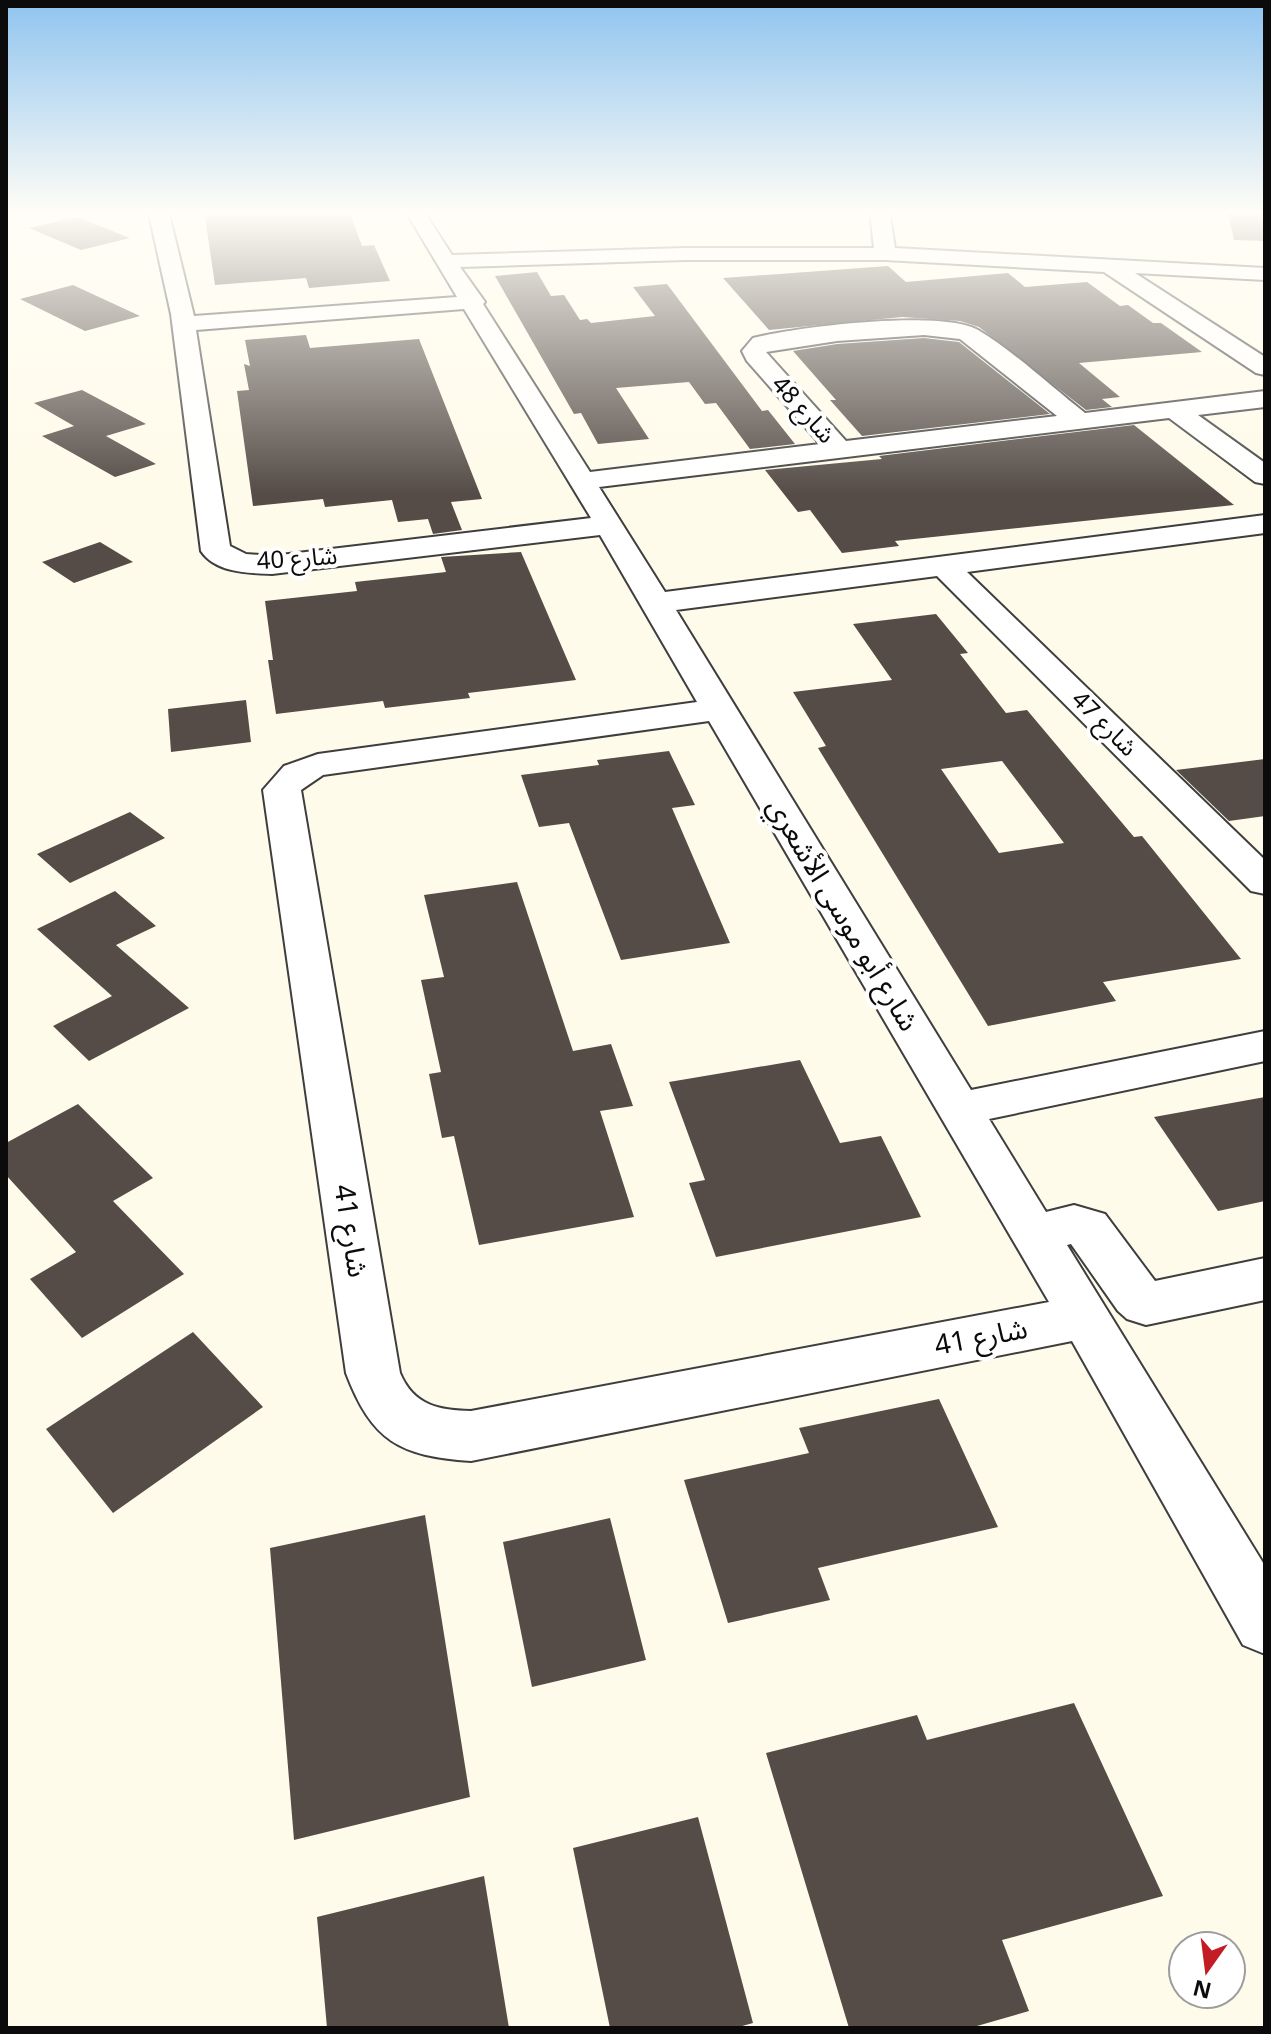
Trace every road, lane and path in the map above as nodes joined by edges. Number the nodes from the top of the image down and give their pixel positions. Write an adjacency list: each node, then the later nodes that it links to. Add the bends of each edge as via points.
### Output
1 (179, 305): 5 (street, شارع 40)
2 (435, 305): 5 (street)
3 (476, 305): 12 (street, شارع أبو موسى الأشعري)
4 (1169, 305): 6 (street)
5 (183, 324): 14 (street, شارع 40, via 216,551 240,563 272,565)
6 (1265, 368)
7 (1265, 399): 8 (street, شارع 48)
8 (1176, 411): 9 (street, شارع 48); 11 (street)
9 (1078, 420): 10 (street, شارع 48); 10 (street, شارع 48, via 968,334 953,329 925,327 761,343 755,356)
10 (838, 449): 12 (street, شارع 48)
11 (1265, 476)
12 (581, 481): 14 (street, شارع أبو موسى الأشعري)
13 (1265, 524): 15 (street)
14 (609, 525): 16 (street, شارع أبو موسى الأشعري)
15 (944, 566): 16 (street); 19 (street, شارع 47)
16 (656, 603): 17 (street, شارع أبو موسى الأشعري)
17 (720, 709): 22 (street, شارع أبو موسى الأشعري); 25 (street, شارع 41, via 318,765 302,769 282,790 381,1398 412,1426 441,1435 471,1436)
18 (1265, 833): 19 (street)
19 (1222, 841): 20 (street, شارع 47)
20 (1265, 882)
21 (1265, 1046): 22 (street)
22 (958, 1109): 23 (street, شارع أبو موسى الأشعري)
23 (1033, 1234): 24 (street, via 1074,1224 1087,1228 1146,1304); 25 (street, شارع أبو موسى الأشعري)
24 (1265, 1279)
25 (1086, 1317): 26 (street, شارع أبو موسى الأشعري)
26 (1256, 1591)

